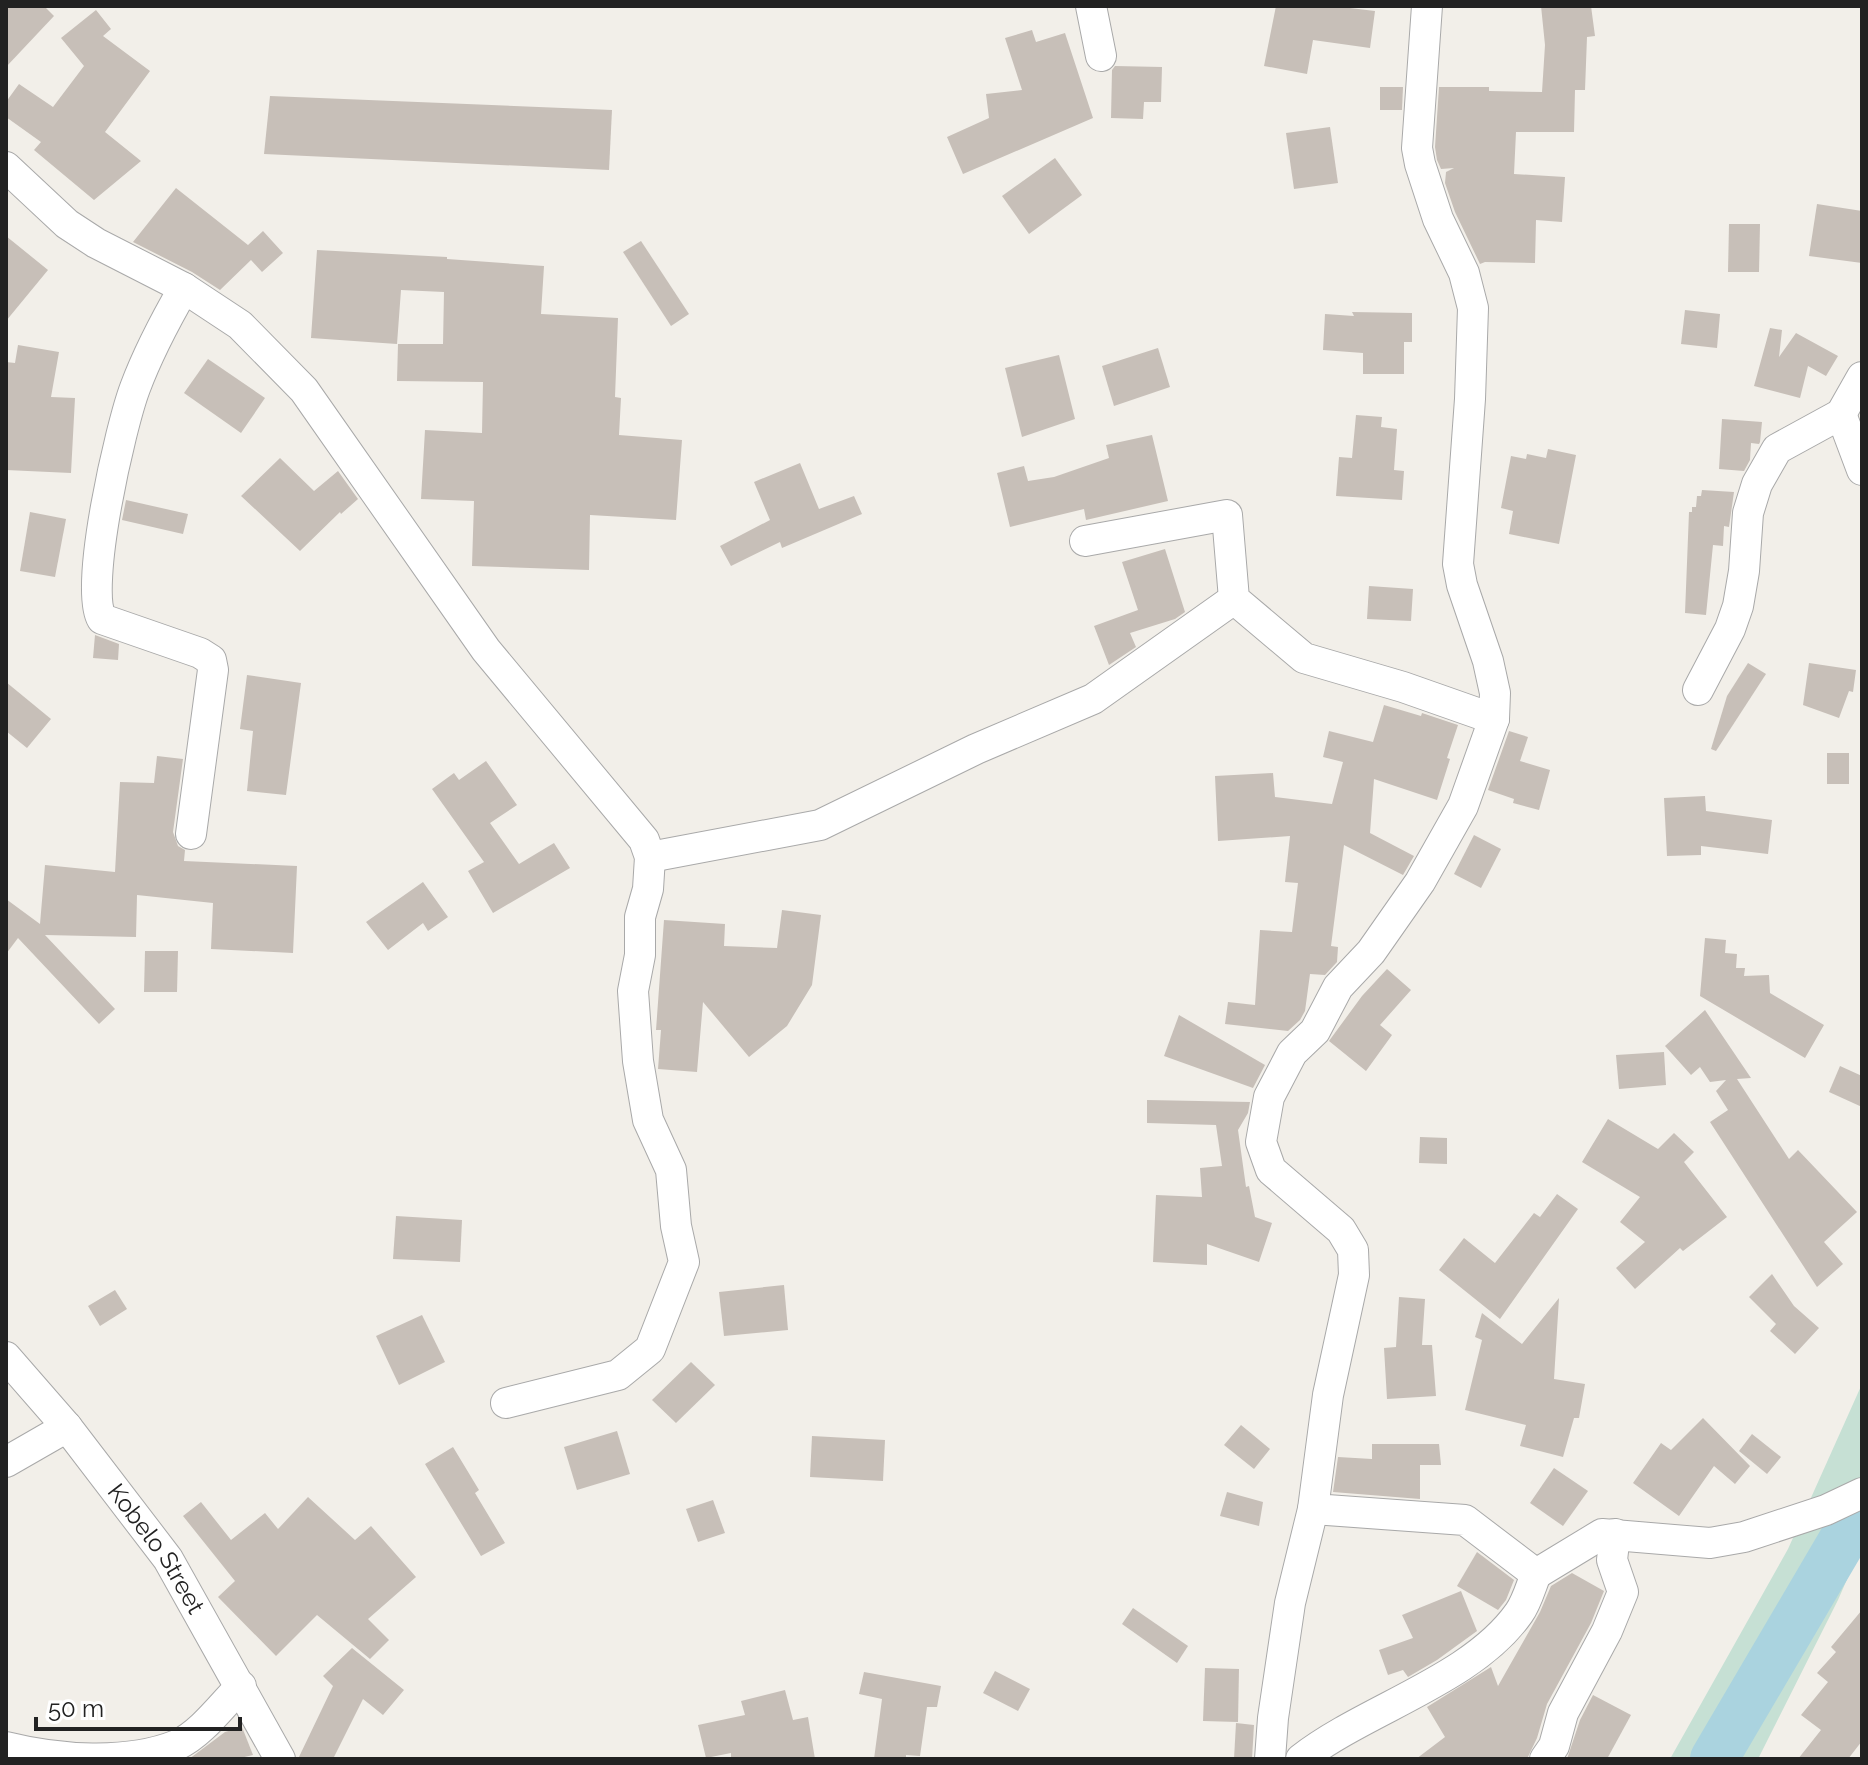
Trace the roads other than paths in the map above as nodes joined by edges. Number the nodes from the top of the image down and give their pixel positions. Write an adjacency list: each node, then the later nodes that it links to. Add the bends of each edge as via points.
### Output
1 (1091, 6): 3 (street)
2 (1427, 6): 12 (street, via 1417,148 1427,192 1464,273 1473,308 1458,564 1488,661)
3 (1101, 56)
4 (6, 167): 5 (street, via 67,224)
5 (184, 288): 13 (street, via 153,342 133,393 113,470 97,603 102,619 211,660); 14 (street, via 240,325 304,390 486,650 644,840)
6 (1862, 377): 7 (street)
7 (1841, 414): 8 (street); 11 (street, via 1777,449 1757,484 1748,513 1738,606)
8 (1862, 470)
9 (1085, 541): 10 (street, via 1227,515)
10 (1234, 599): 12 (street, via 1304,658); 14 (street, via 1093,699 820,825)
11 (1698, 690)
12 (1494, 719): 20 (street, via 1463,806 1420,882 1371,952 1338,987 1269,1097 1261,1142 1271,1170 1341,1230 1353,1250 1354,1275 1328,1395)
13 (191, 834)
14 (650, 857): 16 (street, via 633,991 638,1061 648,1120 671,1170 684,1262 650,1349 618,1375)
15 (6, 1357): 17 (street, Kobelo Street)
16 (506, 1403)
17 (67, 1427): 18 (street); 23 (street, Kobelo Street, via 168,1559)
18 (6, 1462)
19 (1862, 1493): 21 (street, via 1744,1537 1710,1543)
20 (1313, 1509): 22 (street, via 1465,1520); 26 (street, via 1290,1603)
21 (1615, 1534): 22 (street, via 1602,1534); 28 (street, via 1612,1560 1623,1592)
22 (1536, 1574): 27 (street, via 1520,1613 1488,1646)
23 (241, 1686): 24 (street, via 179,1745 143,1757 73,1759); 25 (street, Kobelo Street)
24 (6, 1747)
25 (280, 1759)
26 (1270, 1759)
27 (1301, 1759)
28 (1545, 1759)

